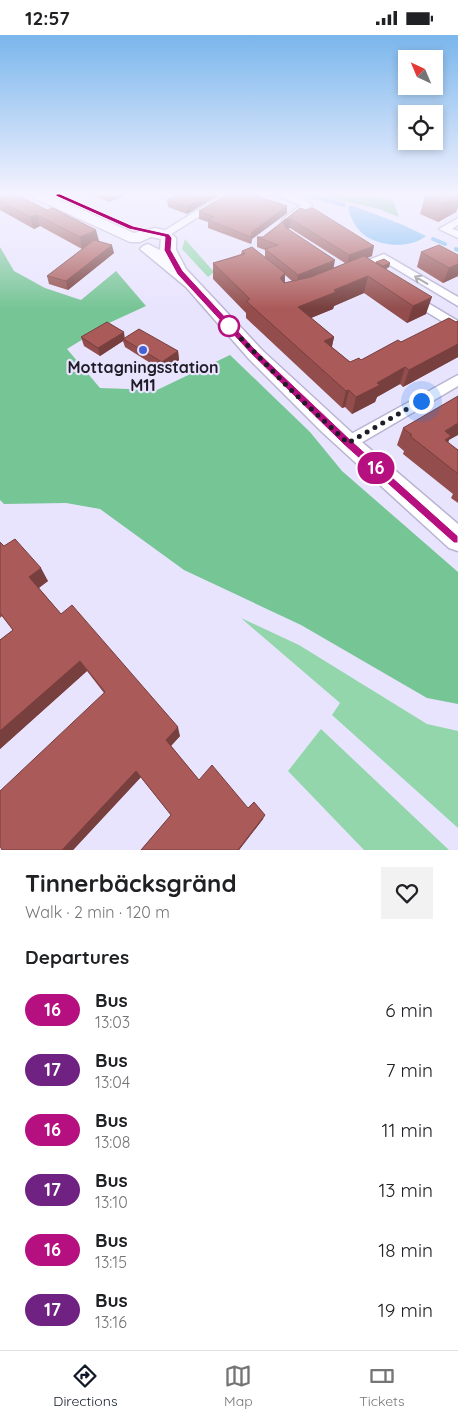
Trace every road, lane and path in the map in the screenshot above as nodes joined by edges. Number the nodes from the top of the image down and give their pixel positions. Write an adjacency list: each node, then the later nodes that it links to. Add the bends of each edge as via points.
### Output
1 (134, 233): 4 (street)
2 (136, 233): 4 (street)
3 (174, 233): 5 (street)
4 (141, 236): 5 (street); 6 (street, via 137,246)
5 (165, 239): 6 (street, via 157,249); 8 (street)
6 (148, 249): 8 (street)
7 (363, 266): 9 (street); 10 (street); 12 (street, one-way to 7, via 384,257)
8 (180, 272): 15 (street, via 252,351)
9 (346, 273)
10 (378, 276)
11 (401, 291): 13 (street)
12 (458, 303)
13 (458, 327)
14 (458, 380): 15 (street)
15 (348, 443): 16 (street)
16 (458, 540)

